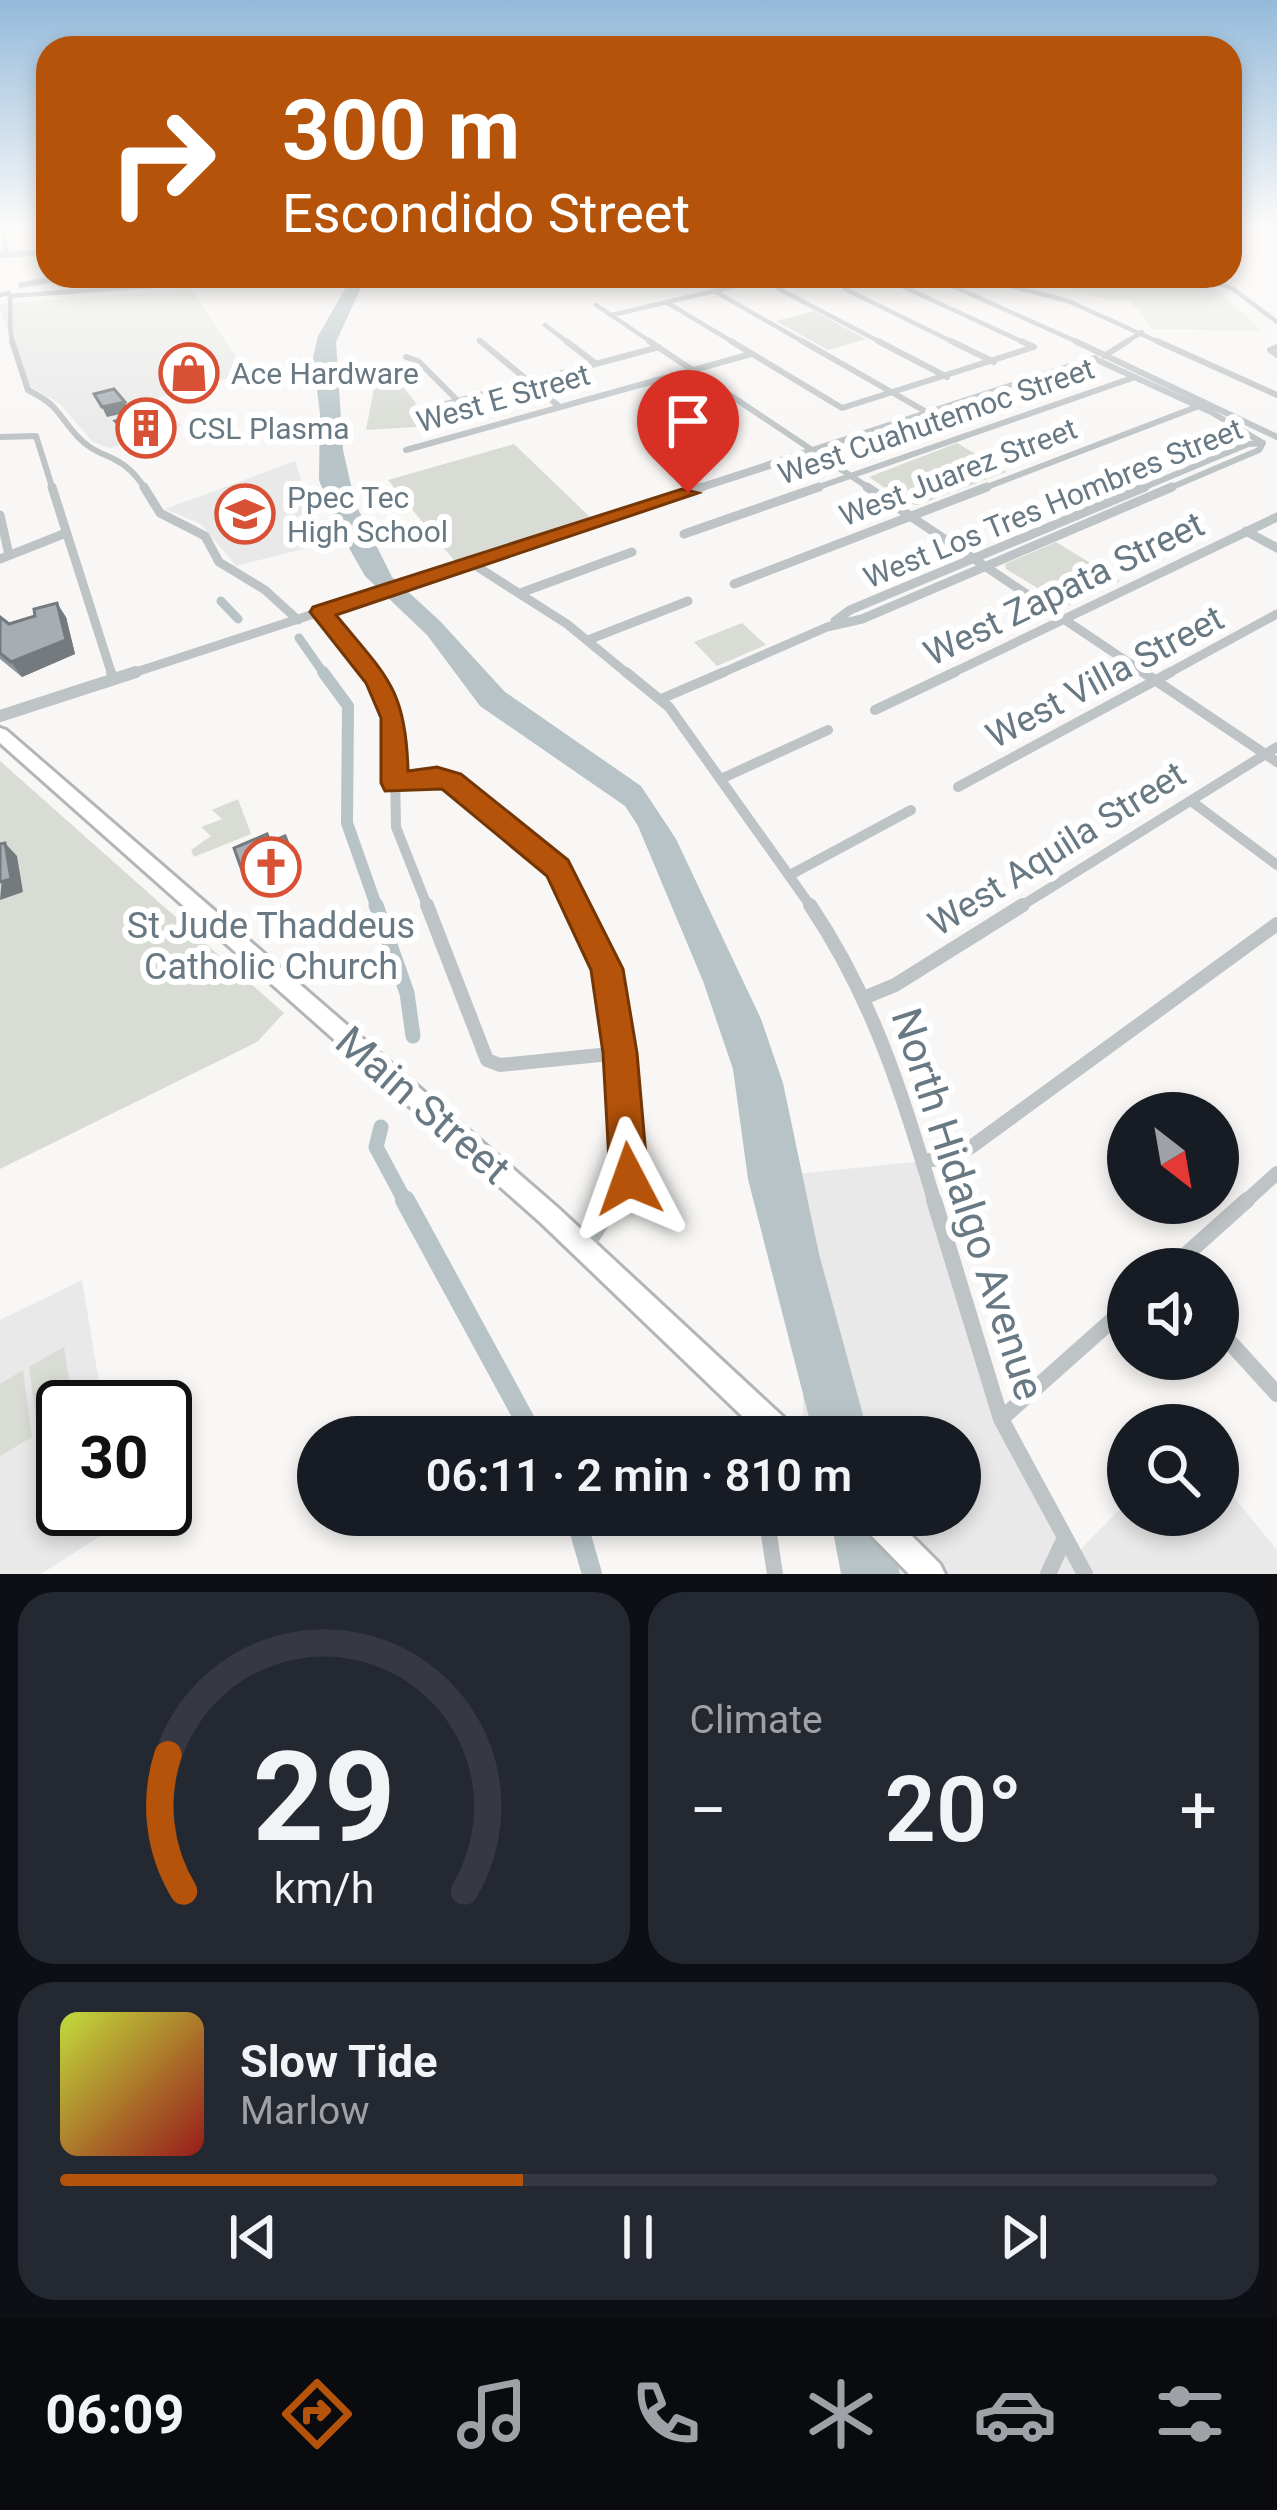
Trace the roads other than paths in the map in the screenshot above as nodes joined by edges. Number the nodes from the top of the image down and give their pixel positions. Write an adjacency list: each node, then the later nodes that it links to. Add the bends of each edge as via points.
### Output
1 (6, 300): 58 (street, via 29,392 57,405 80,439 131,466 160,513 205,536 219,562)
2 (672, 300): 10 (street)
3 (732, 300): 27 (street)
4 (800, 300): 25 (street)
5 (868, 300): 21 (street)
6 (934, 300): 21 (street, via 1034,346)
7 (982, 300): 20 (street)
8 (1064, 300): 15 (street)
9 (1247, 300): 13 (street)
10 (666, 302): 12 (street); 18 (street)
11 (596, 304): 12 (street)
12 (611, 315): 17 (street)
13 (1277, 322)
14 (545, 325): 22 (street)
15 (1142, 332): 20 (street); 28 (street)
16 (479, 340): 26 (street)
17 (659, 347): 22 (street); 23 (street)
18 (751, 354): 23 (street, West E Street); 27 (street, via 842,408)
19 (406, 357): 29 (street)
20 (1101, 357): 24 (street); 33 (street); 34 (street)
21 (994, 362): 25 (street)
22 (596, 363): 26 (street)
23 (694, 370): 31 (street, West E Street); 38 (street)
24 (1135, 376): 30 (street); 39 (street, West Cuahutemoc Street)
25 (946, 377): 27 (street)
26 (527, 380): 29 (street); 31 (street)
27 (895, 394): 33 (street)
28 (1277, 395)
29 (456, 399): 32 (street)
30 (1199, 406): 36 (street); 41 (street, West Juarez Street)
31 (560, 407): 37 (street, West E Street)
32 (420, 411)
33 (930, 414): 38 (street)
34 (1277, 436)
35 (0, 437): 44 (street, via 36,436)
36 (1263, 443): 49 (street, West Los Tres Hombres Street); 51 (street, West Los Tres Hombres Street)
37 (406, 450)
38 (817, 451): 39 (street); 50 (street)
39 (854, 476): 41 (street); 45 (street, West Cuahutemoc Street)
40 (0, 515): 48 (street)
41 (912, 515): 49 (street); 52 (street, West Juarez Street)
42 (1277, 517): 43 (street, West Zapata Street)
43 (1246, 532): 46 (street); 57 (street, West Zapata Street)
44 (66, 533): 48 (street); 61 (street)
45 (684, 534)
46 (1277, 548)
47 (632, 552): 53 (street)
48 (5, 557)
49 (976, 558): 51 (street); 59 (street, West Los Tres Hombres Street)
50 (473, 564): 53 (street, North Hidalgo Avenue); 55 (street)
51 (987, 566): 57 (street); 59 (street, West Los Tres Hombres Street)
52 (734, 584)
53 (523, 592): 60 (street, North Hidalgo Avenue)
54 (688, 601): 60 (street)
55 (321, 612): 58 (street); 70 (street, via 376,680 394,718)
56 (1277, 614): 62 (street, West Villa Street)
57 (1065, 618): 62 (street); 64 (street, West Zapata Street)
58 (298, 620): 61 (street)
59 (827, 627): 63 (street, West Los Tres Hombres Street)
60 (588, 640): 63 (street, North Hidalgo Avenue)
61 (113, 679): 65 (street)
62 (1156, 680): 68 (street); 71 (street, West Villa Street)
63 (661, 699): 69 (street, North Hidalgo Avenue)
64 (874, 710)
65 (0, 716)
66 (828, 730): 69 (street)
67 (0, 734): 81 (highway, Main Street)
68 (1273, 754): 72 (street, West Aquila Street)
69 (724, 778): 75 (street, North Hidalgo Avenue)
70 (394, 783): 78 (street, via 452,782 551,859 607,969); 78 (street, via 400,840 487,1060)
71 (958, 787)
72 (1191, 801): 74 (street); 77 (street, West Aquila Street)
73 (911, 810): 75 (street)
74 (1277, 865)
75 (790, 875): 77 (street, North Hidalgo Avenue)
76 (1277, 924): 79 (street, via 971,1147)
77 (866, 997): 79 (street, North Hidalgo Avenue)
78 (620, 1053): 81 (street, via 629,1179)
79 (924, 1161): 87 (street, North Hidalgo Avenue)
80 (1277, 1173): 82 (street)
81 (585, 1248): 86 (highway, Main Street)
82 (1193, 1248)
83 (1107, 1325): 87 (street)
84 (1239, 1352): 85 (street)
85 (1277, 1394)
86 (762, 1416)
87 (1001, 1419): 90 (street, North Hidalgo Avenue)
88 (769, 1536): 91 (street)
89 (894, 1536): 92 (highway)
90 (1064, 1542): 93 (street); 94 (street, North Hidalgo Avenue)
91 (775, 1574)
92 (930, 1574)
93 (1048, 1574)
94 (1084, 1574)

